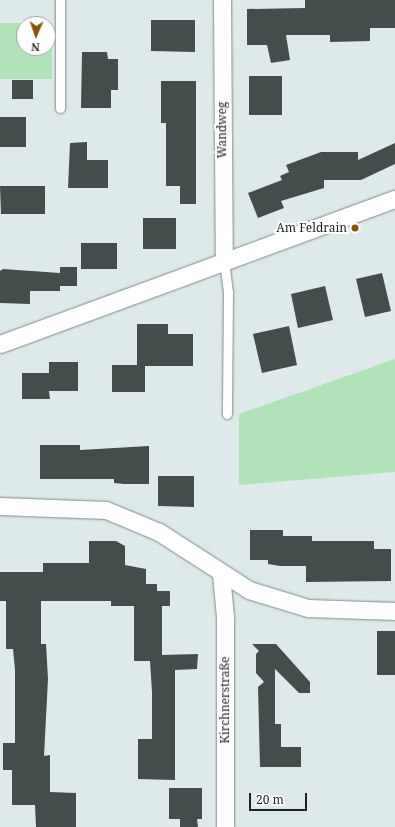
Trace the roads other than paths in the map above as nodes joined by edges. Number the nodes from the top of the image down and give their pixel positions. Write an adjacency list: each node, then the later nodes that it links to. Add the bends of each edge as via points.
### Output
1 (60, 0): 3 (lane)
2 (222, 0): 5 (street, Wandweg)
3 (60, 108)
4 (395, 199): 5 (street)
5 (224, 260): 6 (street); 7 (lane, via 228,292)
6 (0, 344)
7 (227, 414)
8 (0, 506): 9 (street, via 106,510 159,532)
9 (221, 574): 10 (street, via 249,590 308,608); 11 (street, Kirchnerstraße, via 225,617)
10 (395, 611)
11 (225, 827)

